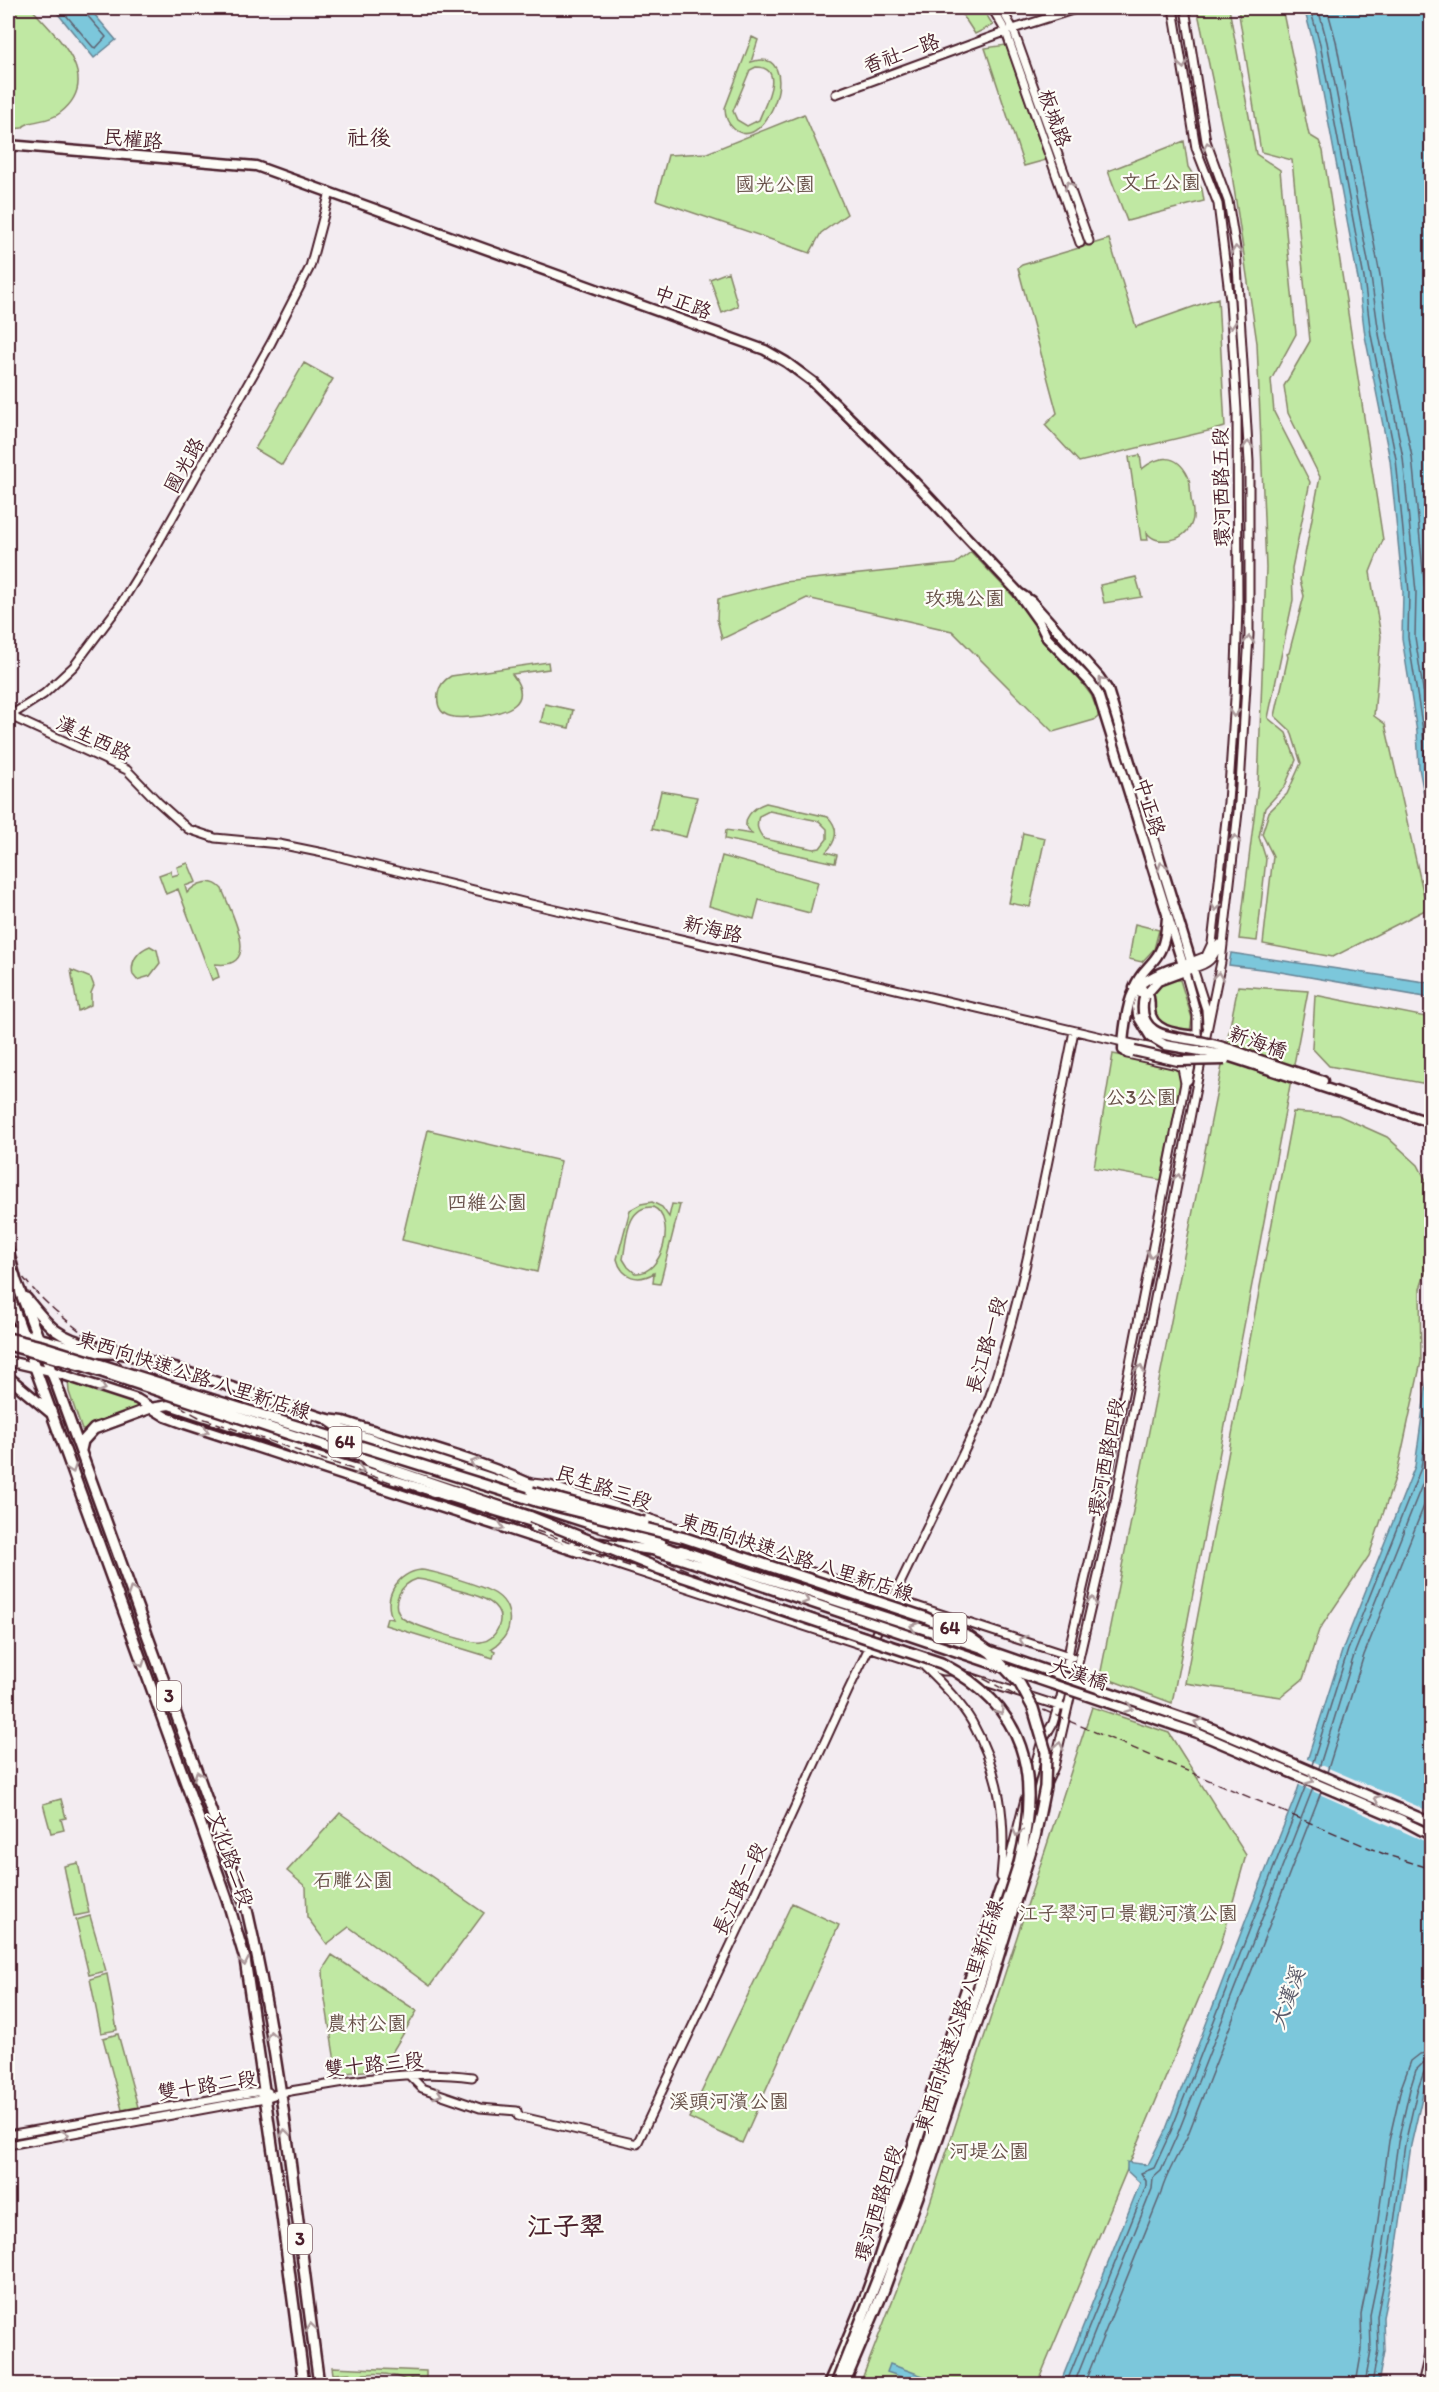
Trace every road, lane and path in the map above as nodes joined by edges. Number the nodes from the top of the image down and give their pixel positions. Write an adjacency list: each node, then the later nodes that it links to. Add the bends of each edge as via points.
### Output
1 (992, 8): 6 (street, 板城路)
2 (1001, 8): 6 (street, 板城路)
3 (1079, 8): 6 (street, 香社一路)
4 (1173, 8): 18 (street, 環河西路五段, one-way to 18, via 1196,148 1218,204 1230,302 1238,472 1238,606 1228,802 1212,943 1206,956)
5 (1185, 8): 17 (street, 環河西路五段, one-way to 5, via 1239,803 1249,635 1248,422 1232,220 1206,141)
6 (1010, 30): 7 (street, 香社一路); 11 (street, 板城路, one-way to 6); 12 (street, 板城路)
7 (836, 94)
8 (8, 145): 9 (main road, 民權路)
9 (256, 166): 10 (main road, 中正路)
10 (330, 192): 13 (main road, 中正路, via 661,311 765,350 786,362 813,382 909,476); 14 (street, 國光路, via 310,267 158,545 120,605 74,666 44,694)
11 (1089, 241)
12 (1080, 243)
13 (1019, 593): 16 (main road, 中正路, via 1047,638 1098,694); 18 (main road, 中正路, one-way to 13, via 1108,690 1031,601)
14 (8, 716): 15 (street, 漢生西路, via 127,770 188,829)
15 (215, 838): 23 (street, 新海路, via 279,844 328,854)
16 (1167, 917): 18 (main road, 中正路); 21 (main road, via 1161,948 1143,970)
17 (1222, 939): 18 (street, via 1210,962); 22 (street, 環河西路五段, one-way to 17)
18 (1188, 967): 19 (main road, via 1154,975); 20 (main road, via 1161,978); 22 (street, 中正路, via 1206,1009); 24 (street, 中正路)
19 (1148, 981): 21 (main road); 27 (main road, 新海橋, bridge, via 1138,1000 1138,1015 1154,1040)
20 (1146, 994): 24 (main road, via 1156,1024 1173,1033); 29 (main road, 新海橋, bridge, via 1142,1005 1145,1018 1163,1036 1237,1050)
21 (1131, 995): 25 (main road)
22 (1208, 1026): 26 (street, 環河西路五段)
23 (1074, 1031): 25 (street, 新海路); 61 (street, 長江路一段, via 1046,1181 1001,1364 982,1414)
24 (1197, 1036): 26 (street, 中正路)
25 (1123, 1046): 26 (street, 新海路); 27 (main road, bridge, via 1178,1061 1221,1059); 28 (street, via 1127,1054 1177,1065 1184,1073)
26 (1199, 1054): 28 (street, 環河西路四段); 64 (street, 環河西路四段, one-way to 26, via 1116,1498)
27 (1252, 1064): 30 (main road, 新海橋)
28 (1185, 1083): 63 (street, 環河西路四段, one-way to 63)
29 (1431, 1118)
30 (1431, 1123)
31 (8, 1250): 32 (main road, 3)
32 (21, 1292): 36 (main road, 3); 39 (main road, via 57,1332)
33 (8, 1293): 35 (main road, 3)
34 (8, 1329): 35 (main road, 民生路三段)
35 (23, 1334): 36 (main road, 民生路三段); 41 (main road, 3)
36 (38, 1337): 39 (main road, 民生路三段, via 93,1353); 42 (main road, 3)
37 (8, 1338): 49 (main road, 東西向快速公路 八里新店線 / 64, bridge)
38 (8, 1345): 51 (main road, 東西向快速公路 八里新店線 / 64, bridge)
39 (124, 1354): 45 (main road, 民生路三段)
40 (8, 1361): 41 (main road)
41 (35, 1367): 42 (main road); 46 (main road, 文化路二段 / 3)
42 (51, 1371): 44 (main road, one-way to 44, via 137,1399); 50 (main road, 文化路二段 / 3)
43 (8, 1377): 46 (main road)
44 (151, 1408): 48 (main road, via 169,1406); 50 (main road, via 94,1429 83,1441); 54 (main road, one-way to 54, via 185,1424)
45 (309, 1413): 47 (main road, 民生路三段); 48 (main road, via 300,1444)
46 (52, 1414): 79 (main road, 文化路二段 / 3, one-way to 79, via 228,1899 245,1959)
47 (327, 1419): 52 (main road, 民生路三段, one-way to 47); 56 (main road, bridge, via 344,1430 438,1462 654,1525)
48 (266, 1437): 53 (main road, one-way to 53, via 305,1453)
49 (343, 1441): 55 (main road, bridge); 56 (main road, 東西向快速公路 八里新店線 / 64, bridge, via 539,1502)
50 (81, 1450): 78 (main road, 文化路二段 / 3, one-way to 50, via 246,1910)
51 (340, 1451): 55 (main road); 74 (main road, 東西向快速公路 八里新店線 / 64, one-way to 74, bridge, via 531,1517 642,1563 915,1653 955,1670 998,1707 1022,1749 1030,1802)
52 (530, 1482): 58 (main road, 民生路三段, via 579,1509); 61 (street, 民生路三段, via 594,1497)
53 (434, 1492): 54 (main road); 59 (main road, via 572,1542 603,1550)
54 (404, 1495): 57 (main road, one-way to 57)
55 (535, 1509): 58 (main road); 59 (main road)
56 (685, 1538): 90 (main road, 東西向快速公路 八里新店線 / 64, bridge, via 924,1617 969,1637 1004,1664 1020,1684 1033,1708 1046,1752 1045,1786 1035,1837 990,1984 917,2199)
57 (578, 1552): 62 (street)
58 (686, 1552): 60 (main road, 民生路三段)
59 (665, 1553): 60 (main road)
60 (711, 1565): 70 (main road, 大漢橋, one-way to 70, bridge, via 1197,1732); 71 (main road, 大漢橋, one-way to 60, bridge, via 1193,1721 976,1646)
61 (893, 1596): 62 (street, 長江路一段); 63 (street, 民生路三段, one-way to 61)
62 (871, 1645): 65 (street); 66 (street); 76 (street, 長江路二段, one-way to 62, via 422,2088 480,2108 517,2111 518,2116 637,2144)
63 (1069, 1656): 64 (street, 民生路三段); 67 (street, 環河西路四段)
64 (1079, 1658): 68 (street, 環河西路四段)
65 (924, 1665): 66 (street); 75 (street, via 971,1720 990,1763 1005,1831)
66 (951, 1671): 67 (street)
67 (1059, 1706): 68 (street); 69 (street, 環河西路四段)
68 (1068, 1709): 74 (street, 環河西路四段, one-way to 68, via 1032,1842)
69 (1053, 1723): 74 (street, 環河西路四段); 75 (street, 環河西路四段, one-way to 75, via 1041,1744)
70 (1402, 1820): 72 (main road, 大漢橋); 73 (main road)
71 (1431, 1823)
72 (1431, 1831)
73 (1431, 1836)
74 (1021, 1863): 82 (main road, bridge, via 984,1952 899,2206); 83 (main road, 環河西路四段); 89 (main road, 東西向快速公路 八里新店線 / 64, bridge, via 915,2184)
75 (1000, 1889): 82 (main road, 環河西路四段, via 892,2204)
76 (409, 2075): 77 (street, 雙十路三段); 78 (street, 雙十路三段)
77 (472, 2077)
78 (280, 2092): 79 (street, 雙十路二段); 87 (main road, 文化路二段 / 3, one-way to 78)
79 (264, 2095): 80 (street, 雙十路二段); 81 (street, 雙十路二段, one-way to 79); 86 (main road, 文化路二段 / 3)
80 (8, 2135)
81 (8, 2145)
82 (887, 2230): 84 (main road, 環河西路四段)
83 (898, 2237): 84 (main road, 環河西路四段); 90 (main road, 環河西路四段, via 891,2278 861,2354)
84 (870, 2283): 88 (main road, 環河西路四段)
85 (1431, 2343): 91 (street)
86 (304, 2385)
87 (319, 2385)
88 (828, 2385)
89 (836, 2385)
90 (844, 2385)
91 (1422, 2385)

